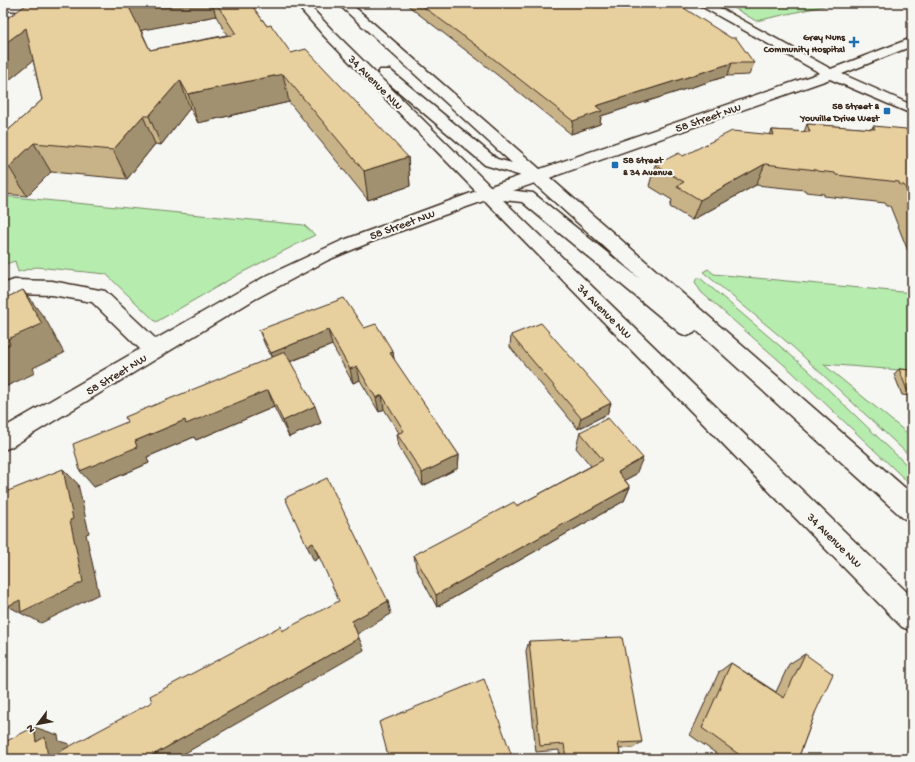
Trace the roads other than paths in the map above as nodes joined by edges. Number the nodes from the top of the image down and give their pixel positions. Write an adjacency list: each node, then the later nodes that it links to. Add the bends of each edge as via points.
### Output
1 (301, 3): 7 (main road, 34 Avenue NW)
2 (343, 3): 11 (main road)
3 (703, 3): 9 (main road)
4 (43, 6): 5 (main road); 6 (main road)
5 (3, 8)
6 (27, 19)
7 (329, 34): 11 (main road, via 368,59 491,162); 12 (main road, 34 Avenue NW)
8 (912, 42): 9 (main road, 58 Street NW)
9 (831, 74): 10 (main road); 11 (main road, 58 Street NW)
10 (912, 110)
11 (536, 176): 12 (main road, 58 Street NW); 16 (main road)
12 (487, 193): 14 (main road, 58 Street NW, via 345,246 278,278); 16 (main road, via 527,197 745,376); 18 (main road, 34 Avenue NW)
13 (3, 292): 14 (main road, via 14,288 52,288 98,296)
14 (156, 350): 15 (main road, 58 Street NW)
15 (3, 440)
16 (861, 465): 17 (main road)
17 (912, 510)
18 (912, 617)

